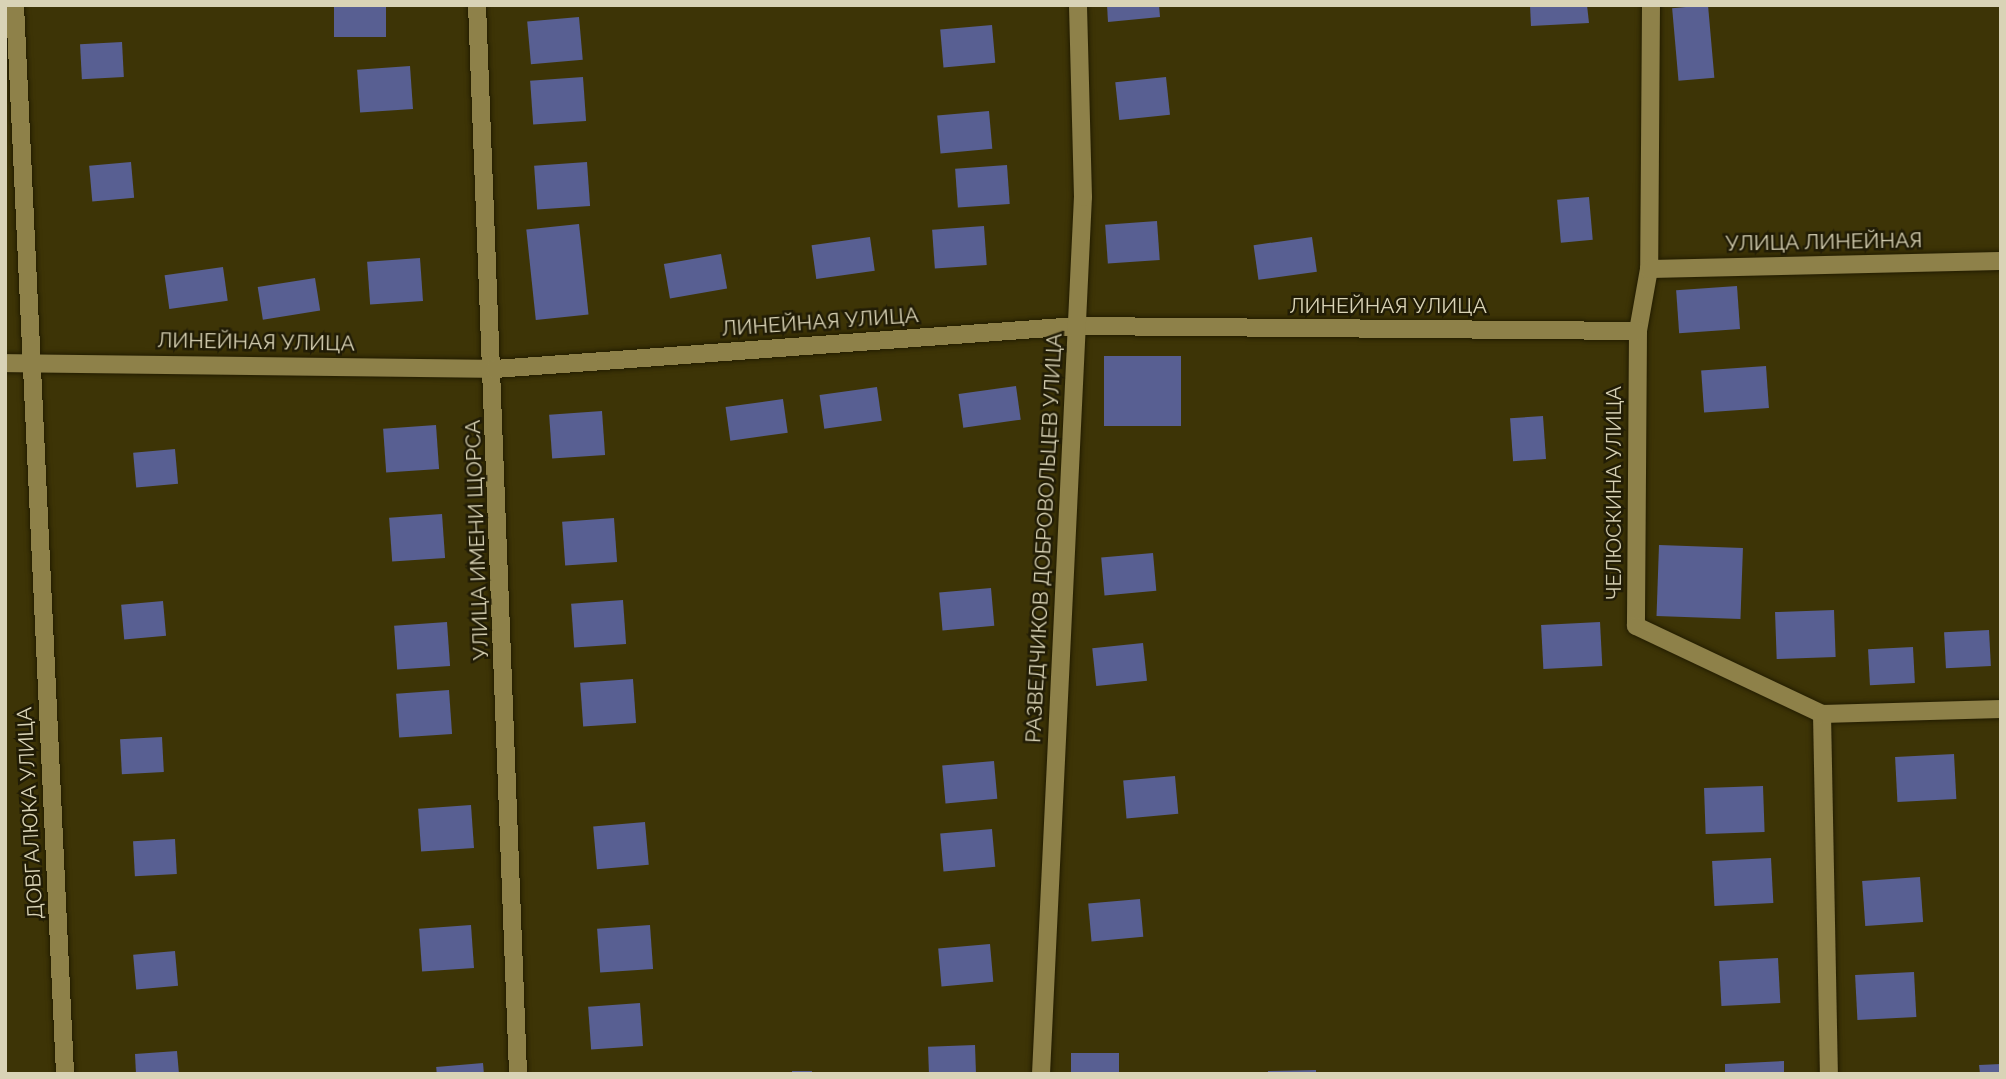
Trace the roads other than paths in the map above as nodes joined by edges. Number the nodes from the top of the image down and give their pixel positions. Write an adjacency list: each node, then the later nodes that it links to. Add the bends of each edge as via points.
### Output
1 (15, 5): 9 (street, ДОВГАЛЮКА УЛИЦА)
2 (477, 5): 11 (street, УЛИЦА ИМЕНИ ЩОРСА)
3 (1077, 5): 7 (street, РАЗВЕДЧИКОВ ДОБРОВОЛЬЦЕВ УЛИЦА, via 1083,197)
4 (1651, 5): 6 (street, ЧЕЛЮСКИНА УЛИЦА)
5 (2001, 261): 6 (street, УЛИЦА ЛИНЕЙНАЯ)
6 (1649, 269): 8 (street, ЧЕЛЮСКИНА УЛИЦА)
7 (1077, 326): 8 (street, ЛИНЕЙНАЯ УЛИЦА); 11 (street, ЛИНЕЙНАЯ УЛИЦА); 16 (street, РАЗВЕДЧИКОВ ДОБРОВОЛЬЦЕВ УЛИЦА)
8 (1638, 331): 13 (street, ЧЕЛЮСКИНА УЛИЦА, via 1636,626)
9 (32, 362): 10 (street, ЛИНЕЙНАЯ УЛИЦА); 11 (street, ЛИНЕЙНАЯ УЛИЦА); 14 (street, ДОВГАЛЮКА УЛИЦА)
10 (5, 363)
11 (495, 369): 15 (street, УЛИЦА ИМЕНИ ЩОРСА)
12 (2001, 709): 13 (street)
13 (1822, 714): 17 (street)
14 (65, 1074)
15 (518, 1074)
16 (1041, 1074)
17 (1829, 1074)

